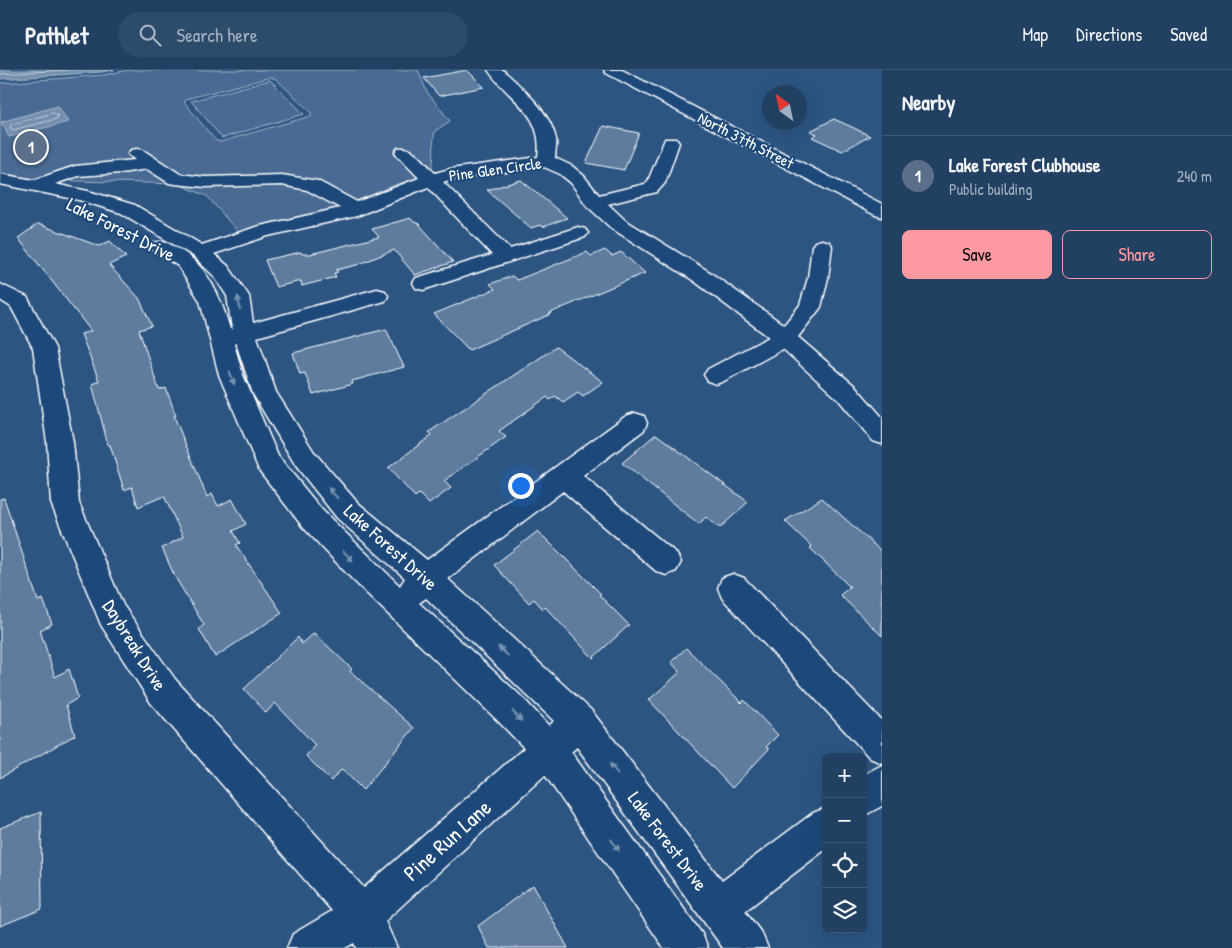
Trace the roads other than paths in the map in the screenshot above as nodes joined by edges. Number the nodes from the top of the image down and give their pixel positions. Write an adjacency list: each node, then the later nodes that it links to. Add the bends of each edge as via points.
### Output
1 (495, 70): 5 (street, via 521,96 542,125 548,141)
2 (611, 70): 11 (street, North 37th Street)
3 (671, 143): 9 (street, via 656,183 651,188)
4 (404, 152): 7 (street)
5 (546, 161): 7 (street, Pine Glen Circle, via 450,174); 9 (street, Pine Glen Circle, via 578,180)
6 (0, 179): 8 (street, Lake Forest Drive)
7 (430, 180): 10 (street, Pine Glen Circle); 15 (street)
8 (37, 186): 10 (street, via 75,171 121,168 143,158 175,179 205,182 282,180 312,185); 14 (street, Lake Forest Drive, via 128,209); 19 (street, Lake Forest Drive, via 116,222 184,261)
9 (594, 202): 20 (street, Pine Glen Circle, via 618,224 700,276)
10 (356, 209): 14 (street, Pine Glen Circle, via 263,231)
11 (882, 211)
12 (578, 233): 15 (street)
13 (822, 246): 20 (street, via 810,306)
14 (200, 252): 19 (street, Lake Forest Drive, one-way to 14, via 238,296 221,271)
15 (506, 257): 16 (street)
16 (423, 283)
17 (0, 291): 36 (street, Daybreak Drive, via 19,302 44,348 60,442 65,503 112,615 163,691)
18 (377, 296): 19 (street)
19 (233, 336): 26 (street, Lake Forest Drive, one-way to 19, via 347,510 305,459); 28 (street, Lake Forest Drive, one-way to 28, via 231,375 268,462 312,518)
20 (785, 338): 21 (street); 23 (street, Pine Glen Circle, via 847,392)
21 (716, 376)
22 (635, 423): 24 (street)
23 (882, 434)
24 (564, 476): 25 (street); 26 (street)
25 (666, 562)
26 (426, 578): 28 (street); 29 (street, Lake Forest Drive, one-way to 26)
27 (733, 588): 30 (street)
28 (400, 605): 31 (street, Lake Forest Drive, one-way to 31)
29 (579, 722): 31 (street, Pine Run Lane); 35 (street, Lake Forest Drive, one-way to 29)
30 (882, 746)
31 (548, 749): 36 (street, Pine Run Lane); 39 (street, Lake Forest Drive, one-way to 39)
32 (882, 783): 33 (street)
33 (867, 795)
34 (822, 829): 35 (street)
35 (718, 908): 40 (street, Lake Forest Drive)
36 (362, 916): 37 (street, Pine Run Lane); 38 (street, Daybreak Drive)
37 (307, 948)
38 (377, 948)
39 (688, 948)
40 (748, 948)

